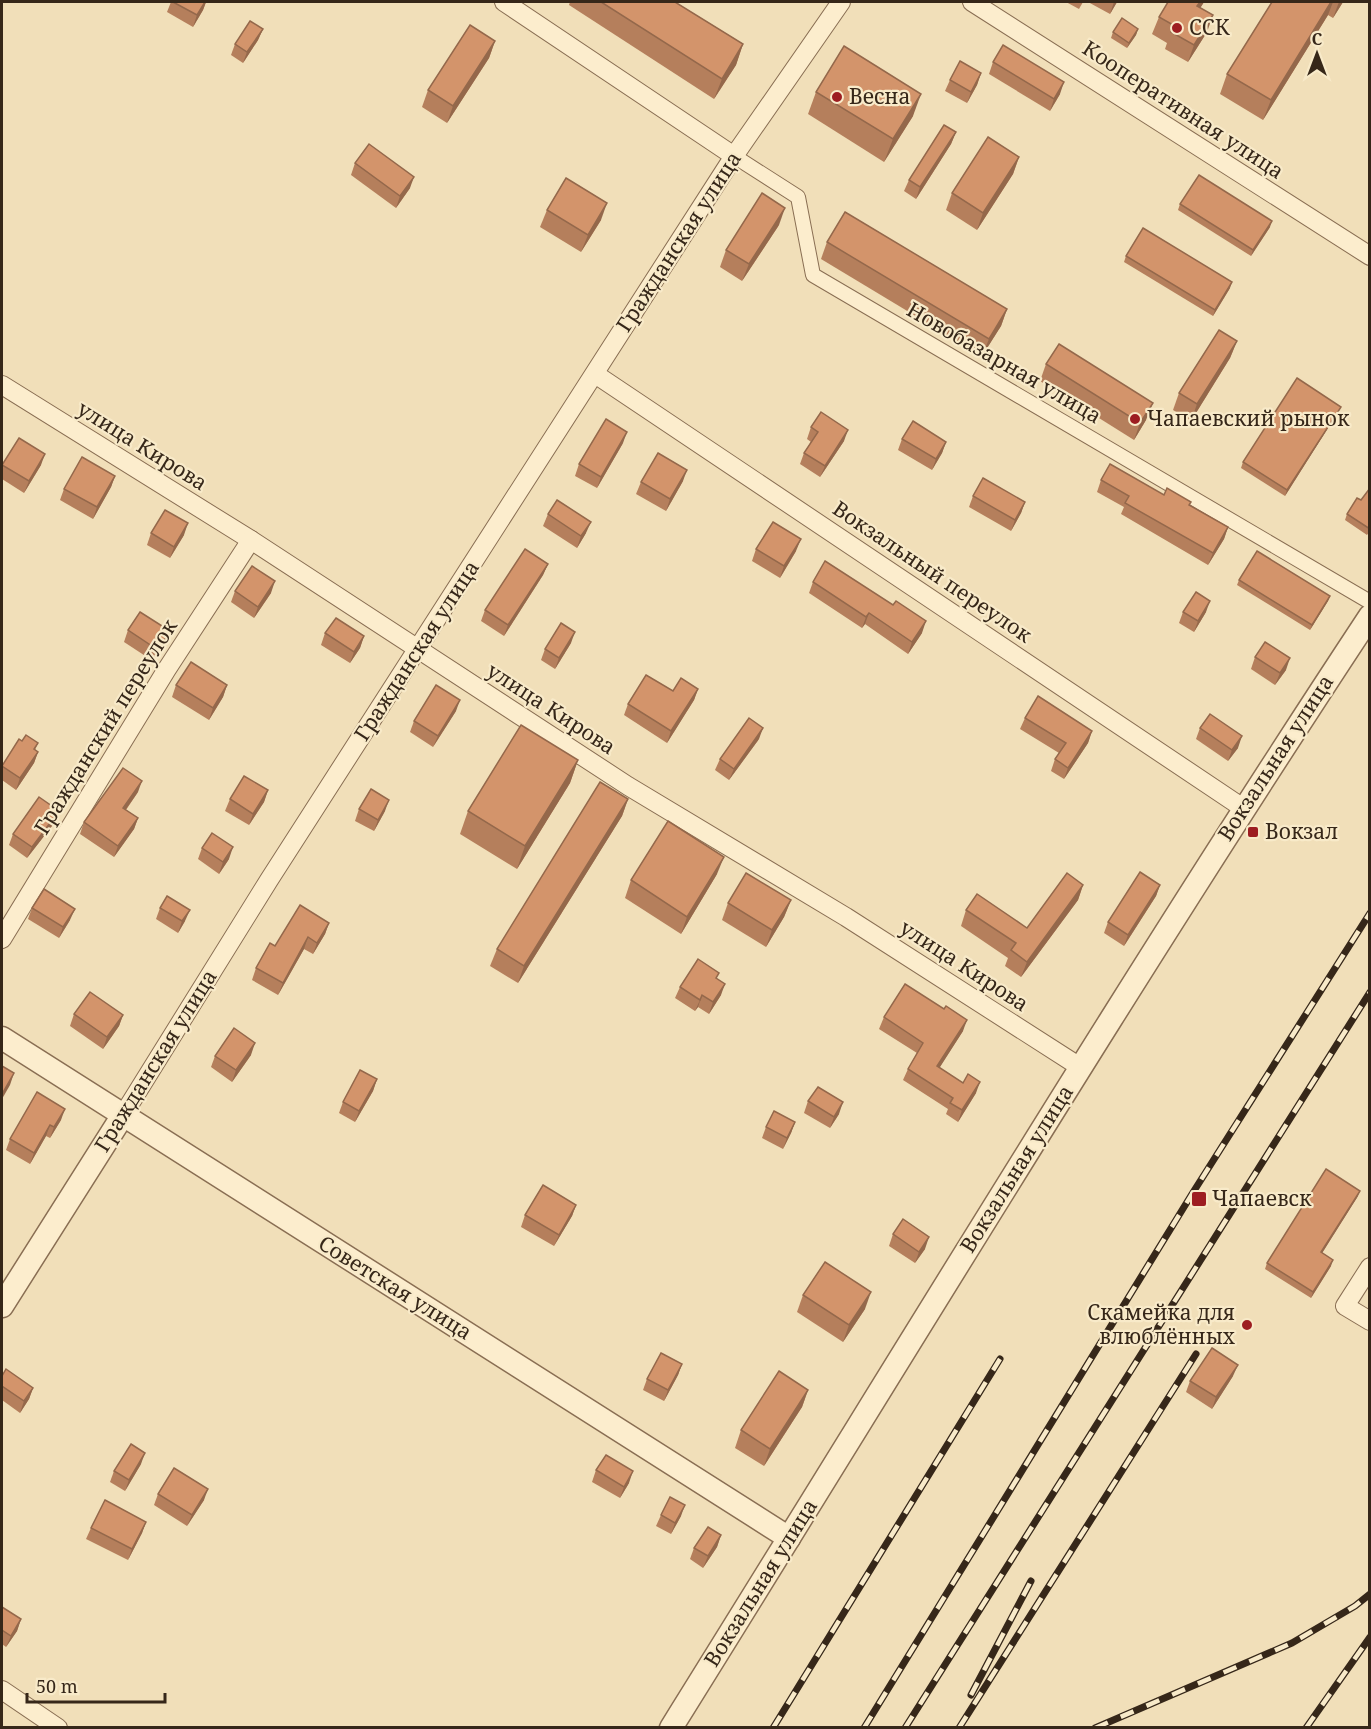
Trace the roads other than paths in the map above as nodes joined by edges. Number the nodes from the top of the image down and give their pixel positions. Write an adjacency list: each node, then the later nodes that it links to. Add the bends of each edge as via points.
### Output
1 (504, 2): 4 (street)
2 (841, 2): 4 (street, Гражданская улица)
3 (972, 2): 5 (street, Кооперативная улица)
4 (734, 156): 6 (street, Гражданская улица); 9 (street, Новобазарная улица, via 798,197 813,275)
5 (1370, 256)
6 (595, 374): 11 (street, Гражданская улица); 12 (street, Вокзальный переулок)
7 (2, 385): 8 (street, улица Кирова)
8 (251, 540): 11 (street, улица Кирова); 13 (street, Гражданский переулок)
9 (1370, 602)
10 (1370, 616): 12 (street, Вокзальная улица)
11 (418, 650): 15 (street, улица Кирова, via 628,786 846,917); 16 (street, Гражданская улица)
12 (1243, 808): 15 (street, Вокзальная улица)
13 (2, 939)
14 (2, 1038): 16 (street, Советская улица)
15 (1080, 1067): 20 (street, Вокзальная улица)
16 (123, 1115): 18 (street, Гражданская улица); 20 (street, Советская улица)
17 (1370, 1267): 19 (street, via 1345,1306)
18 (2, 1306)
19 (1370, 1321)
20 (789, 1538): 23 (street, Вокзальная улица)
21 (2, 1690): 22 (street)
22 (58, 1728)
23 (671, 1728)

